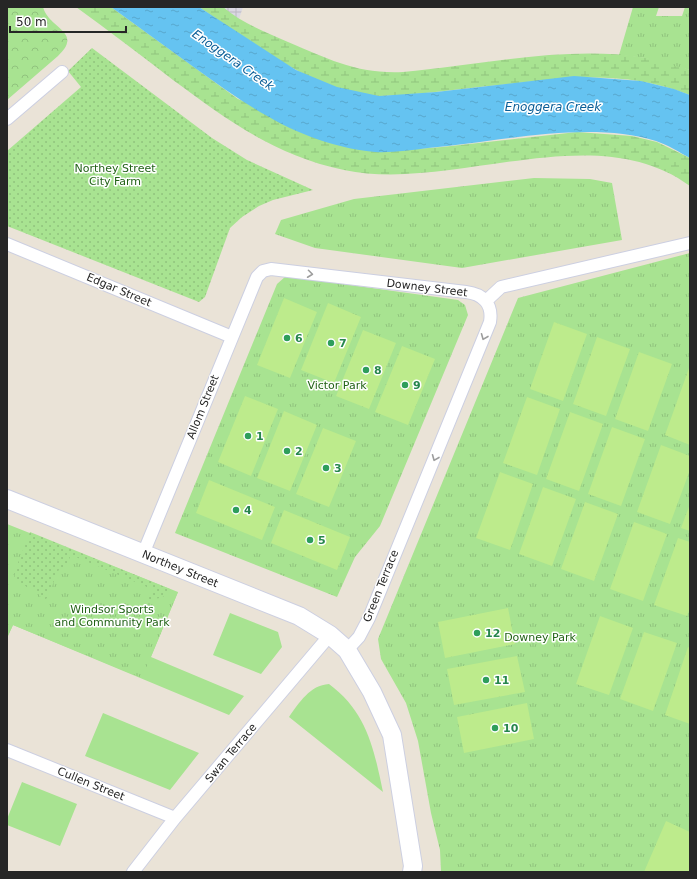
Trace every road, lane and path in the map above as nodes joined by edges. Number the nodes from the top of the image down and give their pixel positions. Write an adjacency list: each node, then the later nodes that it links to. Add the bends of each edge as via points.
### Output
1 (62, 72): 2 (street)
2 (7, 119)
3 (690, 243): 6 (street, via 501,287)
4 (7, 244): 7 (street, Edgar Street)
5 (271, 270): 6 (street, Downey Street, one-way to 6, via 474,293); 7 (street, Allom Street, via 263,271 257,277)
6 (486, 301): 11 (street, Green Terrace, one-way to 11, via 490,308 490,322 369,618 359,637)
7 (232, 337): 9 (street, Allom Street)
8 (7, 499): 9 (street, Northey Street)
9 (143, 554): 10 (street, Northey Street, via 299,616)
10 (330, 635): 11 (street, Northey Street); 13 (street, Swan Terrace)
11 (347, 650): 15 (street, via 372,692 392,736)
12 (7, 750): 13 (street, Cullen Street)
13 (175, 818): 14 (street, Swan Terrace)
14 (133, 872)
15 (412, 872)

